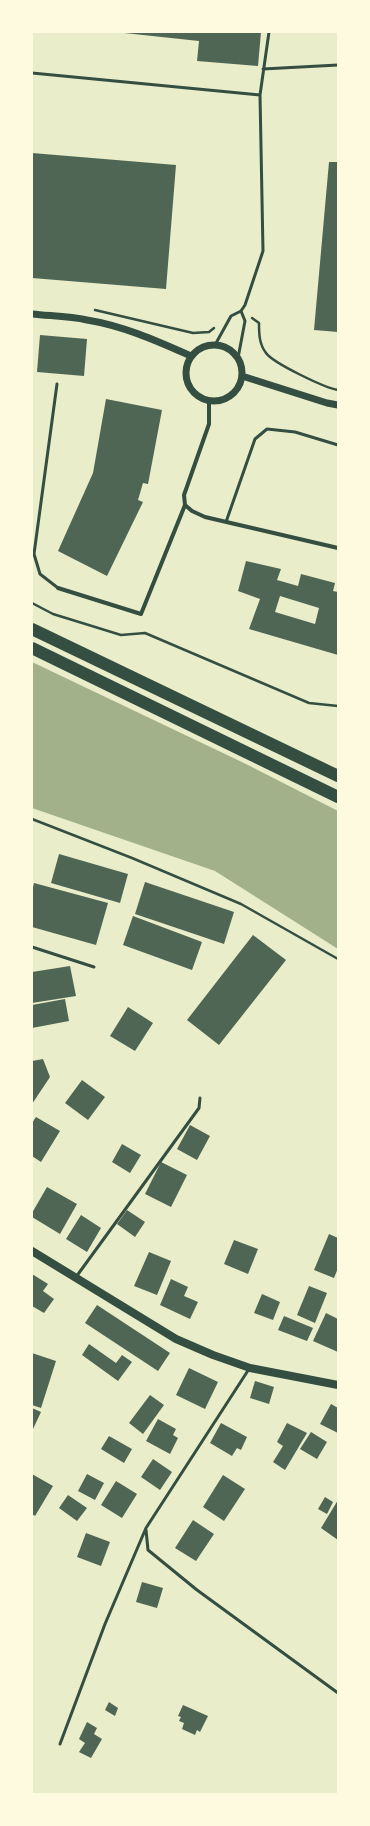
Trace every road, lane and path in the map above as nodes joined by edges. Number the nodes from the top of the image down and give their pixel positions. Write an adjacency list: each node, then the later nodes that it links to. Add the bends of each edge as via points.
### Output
1 (269, 32): 3 (lane)
2 (338, 65): 3 (lane)
3 (263, 69): 5 (lane)
4 (32, 73): 5 (lane)
5 (260, 95): 7 (lane, via 264,251)
6 (93, 310): 10 (path, via 193,333 209,332)
7 (241, 311): 9 (lane); 11 (lane, via 231,316)
8 (32, 314): 12 (street, via 86,319 112,325 136,332)
9 (244, 315): 13 (lane); 16 (path, via 259,323 260,340 266,354 303,376 329,389)
10 (217, 326)
11 (215, 345): 12 (street, via 202,348); 13 (street, via 232,351)
12 (191, 356): 17 (street, via 186,367 186,378 190,388 198,396)
13 (238, 358): 14 (street)
14 (242, 376): 17 (street, via 234,392 218,400); 18 (street)
15 (57, 384): 23 (lane, via 34,554 40,574)
16 (338, 390)
17 (209, 400): 20 (street, via 209,424 184,495)
18 (338, 405)
19 (338, 444): 21 (lane, via 295,432 267,429 255,440)
20 (185, 505): 21 (street, via 205,517); 23 (street, via 141,614)
21 (226, 522): 22 (street)
22 (338, 548)
23 (58, 588)
24 (32, 604): 27 (path, via 53,614 121,635 145,633 309,703)
25 (32, 629): 28 (highway)
26 (32, 648): 29 (highway)
27 (338, 706)
28 (338, 776)
29 (338, 797)
30 (32, 819): 32 (path, via 240,904)
31 (32, 947): 33 (lane)
32 (338, 959)
33 (94, 967)
34 (200, 1098): 36 (lane, via 199,1108)
35 (32, 1252): 36 (main road)
36 (75, 1278): 37 (main road, via 176,1339)
37 (250, 1368): 38 (main road); 39 (lane)
38 (338, 1385)
39 (146, 1528): 40 (lane, via 148,1550 197,1590); 41 (lane, via 105,1624)
40 (338, 1693)
41 (60, 1744)

